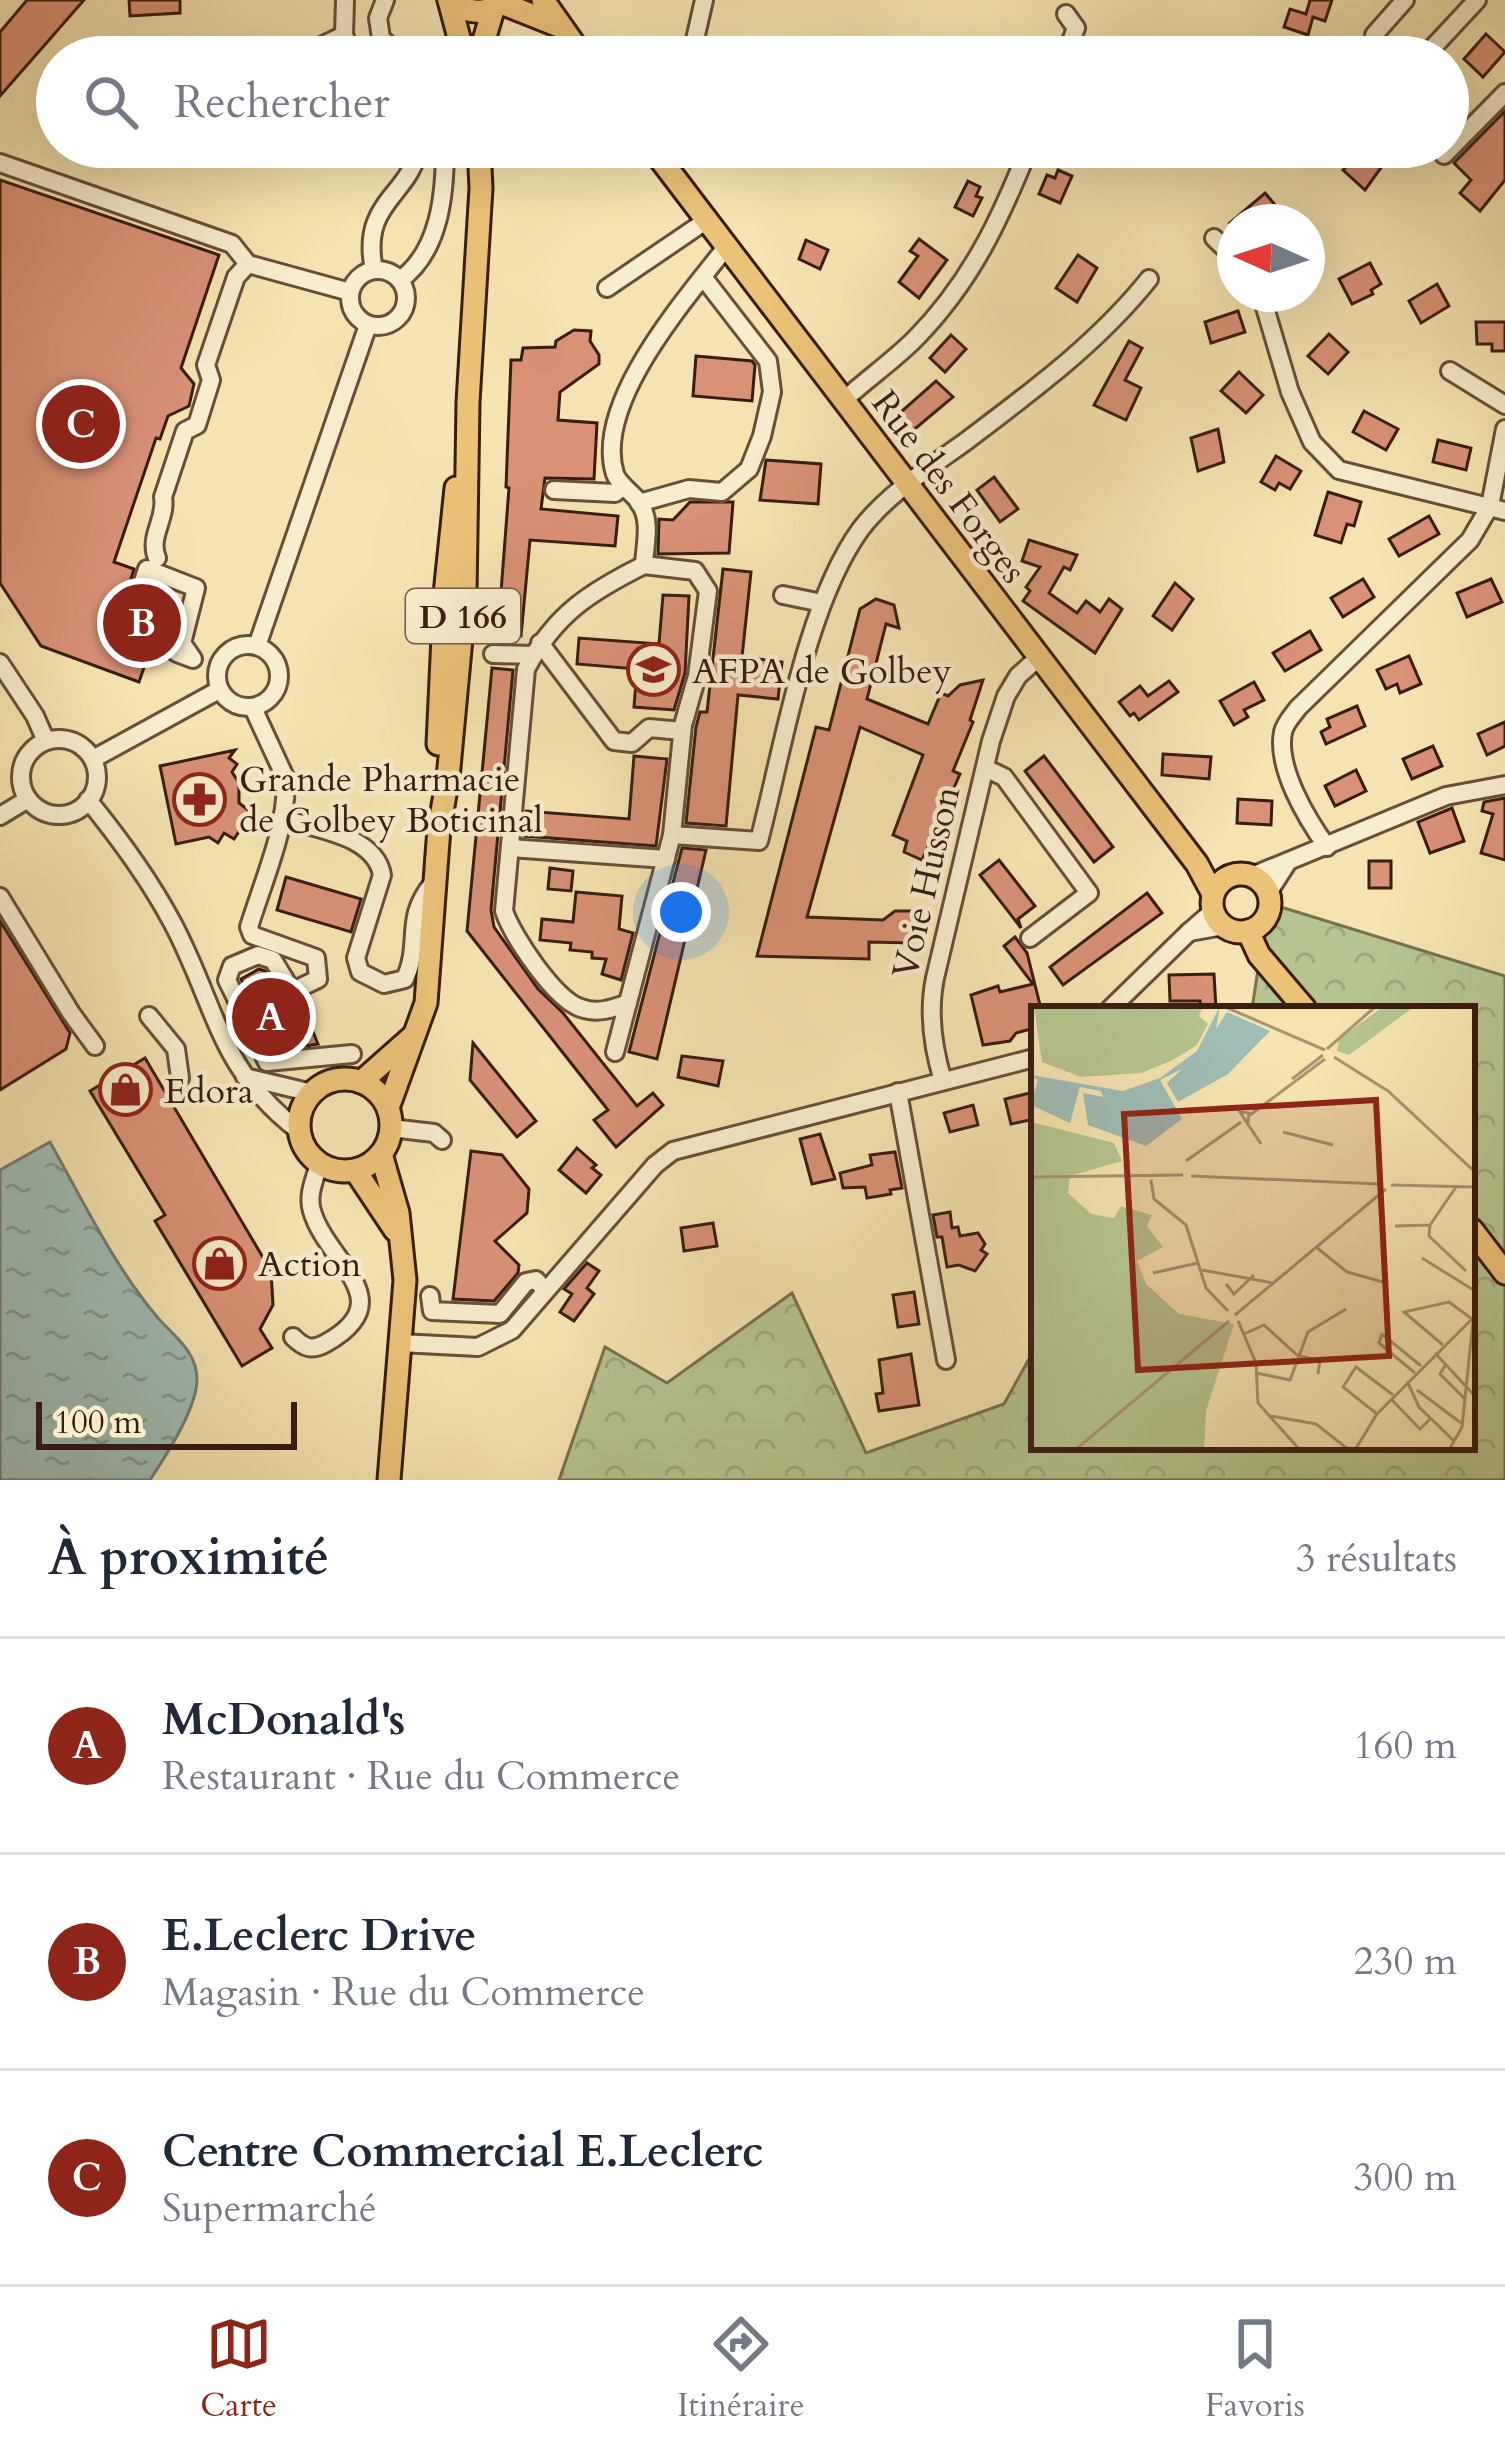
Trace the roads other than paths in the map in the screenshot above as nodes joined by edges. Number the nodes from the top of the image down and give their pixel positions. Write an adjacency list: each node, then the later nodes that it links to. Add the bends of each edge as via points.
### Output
1 (345, 0): 11 (street)
2 (385, 0): 12 (street)
3 (449, 0): 8 (main road, via 465,10); 13 (main road)
4 (543, 0): 10 (main road)
5 (704, 0): 16 (street)
6 (1405, 0): 18 (street)
7 (1477, 0): 19 (street)
8 (501, 4): 10 (main road); 14 (main road)
9 (1066, 14): 17 (street)
10 (560, 26): 15 (main road)
11 (344, 35)
12 (380, 36)
13 (458, 36)
14 (488, 36)
15 (568, 36)
16 (696, 36)
17 (1073, 36)
18 (1374, 36)
19 (1444, 36)
20 (1505, 93): 21 (street)
21 (1469, 130)
22 (0, 164): 32 (street, via 232,244)
23 (414, 168): 33 (street, via 376,215)
24 (444, 168): 36 (street, via 434,231 421,263)
25 (480, 168): 80 (main road, D 166, via 465,596)
26 (667, 168): 28 (main road, Rue des Forges)
27 (1021, 168): 42 (street, via 998,226 960,286 914,340)
28 (707, 220): 31 (main road, Rue des Forges); 37 (street)
29 (1214, 238): 30 (street)
30 (1217, 241)
31 (727, 246): 34 (street); 42 (main road, Rue des Forges)
32 (248, 264): 38 (street); 50 (street, via 206,365 206,404 197,425 184,431 163,497)
33 (374, 270): 36 (street); 38 (street)
34 (703, 277): 46 (street, via 659,334 619,409 612,448); 48 (street, via 768,361 772,392 763,436 749,469 722,492 689,489)
35 (1149, 279): 45 (street, via 1098,337)
36 (400, 280): 40 (street, via 407,298 401,315 386,326)
37 (608, 288)
38 (350, 292): 40 (street, via 352,312)
39 (1266, 312): 49 (street, via 1304,425 1339,470)
40 (368, 325): 56 (street)
41 (1450, 371): 43 (street)
42 (844, 400): 45 (main road, Rue des Forges)
43 (1505, 405)
44 (1505, 428): 49 (street)
45 (907, 484): 54 (street, via 861,529); 60 (main road, Rue des Forges)
46 (623, 486): 47 (street, via 615,493); 48 (street)
47 (554, 490)
48 (639, 503): 51 (street, via 647,518)
49 (1497, 508): 75 (street, via 1283,728 1303,813)
50 (158, 558)
51 (644, 566): 57 (street, via 591,592); 65 (street, via 695,571 708,591)
52 (783, 595): 54 (street)
53 (137, 600): 59 (street, via 147,569 196,588 182,643)
54 (822, 603): 74 (street, via 759,841)
55 (154, 637): 59 (street)
56 (257, 646): 62 (street, via 229,651); 64 (street, via 274,658 279,677 274,694)
57 (537, 649): 58 (street); 65 (street, via 614,741 632,743 649,728); 76 (street, via 526,669)
58 (494, 654)
59 (193, 658): 62 (street)
60 (1038, 658): 68 (street, Voie Husson, via 1006,696); 78 (main road, Rue des Forges)
61 (0, 663): 66 (street)
62 (217, 667): 63 (street)
63 (219, 690): 64 (street); 67 (street)
64 (253, 708): 73 (street, via 285,777)
65 (682, 731): 74 (street)
66 (46, 741): 67 (street, via 73,741); 70 (street, via 25,759)
67 (93, 759): 71 (street)
68 (985, 768): 85 (street, Voie Husson, via 1004,777 1089,893); 97 (street, Voie Husson, via 931,999)
69 (1505, 785): 75 (street, via 1447,796)
70 (28, 799): 71 (street, via 51,814); 72 (street)
71 (88, 800): 95 (street, via 172,923)
72 (0, 816)
73 (281, 818): 80 (street, via 362,844 380,862 356,958 360,972 384,984 405,979 416,904); 93 (street, via 249,927 261,940 316,958 318,979 290,988 273,960 259,956 232,966 227,980 267,1062)
74 (672, 835): 77 (street)
75 (1328, 847): 81 (street)
76 (510, 848): 77 (street); 86 (street, via 504,911 534,962 575,1007)
77 (666, 859): 86 (street)
78 (1196, 863): 79 (main road); 83 (main road, Rue des Forges)
79 (1228, 876): 81 (main road); 83 (main road)
80 (434, 883): 90 (main road, D 166)
81 (1260, 884): 84 (main road, via 1270,908)
82 (0, 897): 91 (street)
83 (1216, 911): 84 (main road); 87 (street)
84 (1255, 927): 88 (main road, via 1259,955)
85 (1030, 938)
86 (628, 1003): 92 (street)
87 (1113, 1006)
88 (1303, 1006)
89 (149, 1016): 96 (street, via 176,1048)
90 (418, 1032): 98 (main road); 101 (main road, D 166)
91 (95, 1046)
92 (615, 1052)
93 (352, 1054)
94 (1031, 1059): 97 (street)
95 (244, 1077): 100 (street); 102 (street)
96 (180, 1078)
97 (943, 1081): 99 (street)
98 (361, 1082): 100 (main road, via 335,1080); 101 (main road)
99 (898, 1092): 110 (street, via 673,1151); 114 (street)
100 (312, 1093): 102 (main road)
101 (389, 1118): 103 (street); 104 (main road)
102 (299, 1131): 105 (main road)
103 (442, 1140)
104 (381, 1154): 106 (main road); 108 (main road)
105 (319, 1164): 106 (main road); 112 (street, via 312,1212 360,1298 357,1321 316,1349)
106 (355, 1170): 108 (main road)
107 (1475, 1234): 109 (main road)
108 (401, 1241): 113 (main road)
109 (1505, 1273)
110 (545, 1290): 111 (street, via 526,1282 500,1314 478,1316 432,1310); 113 (street, via 512,1330 478,1348)
111 (430, 1296)
112 (293, 1337)
113 (400, 1343): 115 (main road)
114 (946, 1360)
115 (389, 1480)

